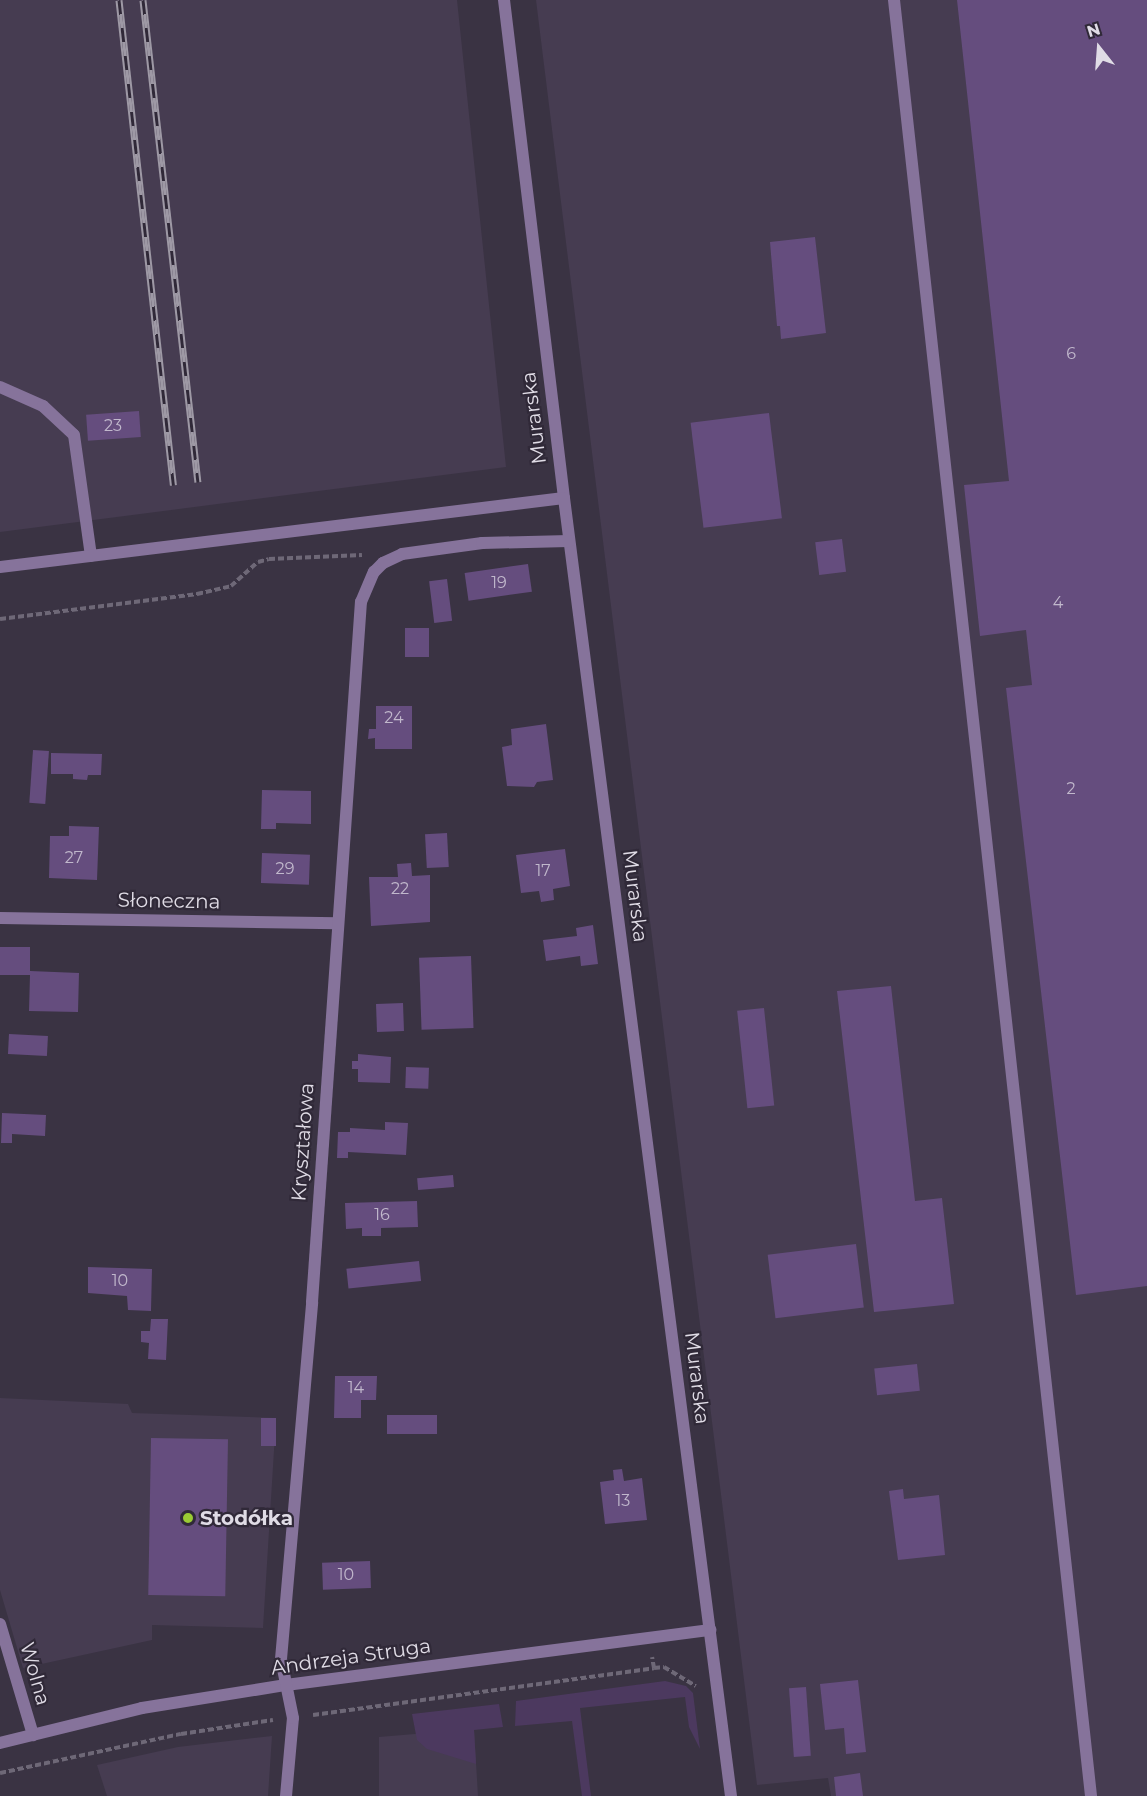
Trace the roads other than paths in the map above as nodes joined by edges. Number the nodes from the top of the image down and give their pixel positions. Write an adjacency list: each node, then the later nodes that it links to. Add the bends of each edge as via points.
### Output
1 (504, 0): 4 (street, Murarska)
2 (894, 0): 17 (street)
3 (0, 387): 6 (street, via 43,406 74,435)
4 (564, 498): 5 (street, Murarska); 6 (street)
5 (569, 541): 9 (street, Kryształowa, via 482,543 402,554 374,572 360,602); 11 (street, Murarska)
6 (91, 556): 7 (street)
7 (0, 567)
8 (0, 918): 9 (street, Słoneczna)
9 (337, 923): 12 (street, Kryształowa, via 312,1302 281,1659)
10 (0, 1624): 13 (street, Wolna)
11 (710, 1630): 12 (street, Andrzeja Struga); 16 (street, Murarska)
12 (286, 1685): 13 (street, Andrzeja Struga, via 142,1708); 15 (street, Kryształowa, via 293,1718)
13 (33, 1735): 14 (street, Andrzeja Struga)
14 (0, 1743)
15 (286, 1796)
16 (731, 1796)
17 (1091, 1796)

